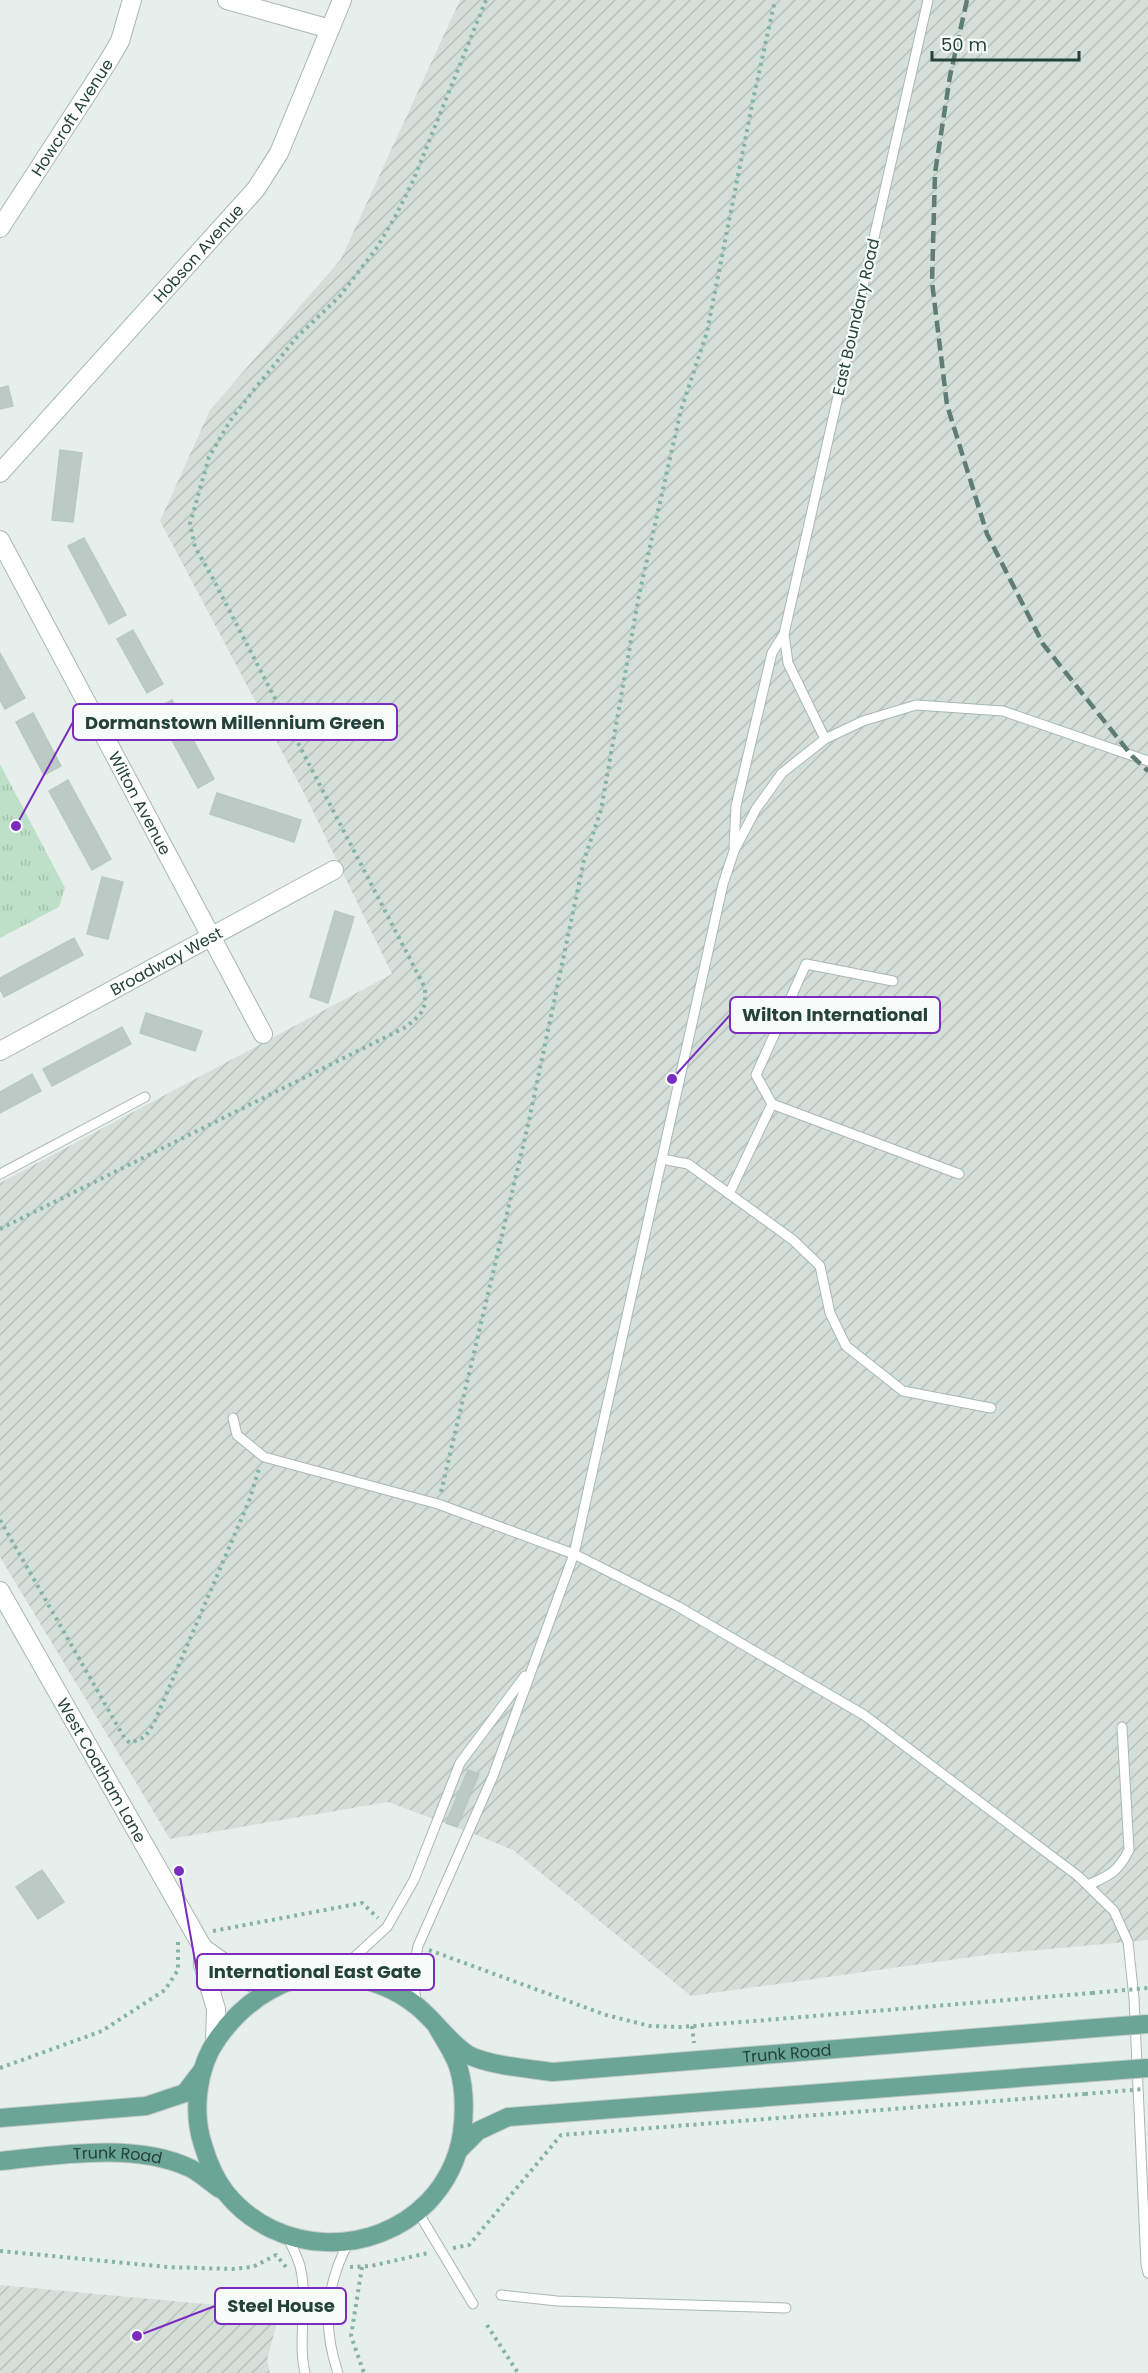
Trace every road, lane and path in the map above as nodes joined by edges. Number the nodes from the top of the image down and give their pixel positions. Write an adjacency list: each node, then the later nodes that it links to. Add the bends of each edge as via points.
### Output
1 (132, 0): 8 (street, Howcroft Avenue, via 120,40 109,60)
2 (227, 0): 7 (street)
3 (342, 0): 7 (street, Hobson Avenue)
4 (486, 0): 26 (path, via 395,217 356,278 297,337 230,421 209,457 190,524 195,547 425,988 426,1005 406,1027)
5 (775, 0): 30 (path, via 707,332 681,410 639,595 601,810 584,860 528,1125)
6 (928, 0): 11 (lane, East Boundary Road)
7 (330, 29): 9 (street, Hobson Avenue, via 279,153 256,189)
8 (0, 228)
9 (0, 473)
10 (0, 540): 16 (street, Wilton Avenue)
11 (784, 634): 12 (lane, via 788,663); 14 (lane, via 772,653 736,806)
12 (825, 740): 13 (lane, via 862,721 916,705 1004,711); 14 (lane, via 782,773 756,808)
13 (1148, 761)
14 (734, 851): 22 (lane, via 723,884)
15 (334, 870): 16 (street, Broadway West)
16 (210, 937): 18 (street, Wilton Avenue); 19 (street, Broadway West)
17 (893, 981): 21 (lane, via 806,964 756,1075)
18 (263, 1034)
19 (0, 1052)
20 (145, 1097): 23 (lane)
21 (772, 1104): 24 (lane); 25 (lane)
22 (662, 1159): 25 (lane, via 688,1164); 32 (lane)
23 (0, 1174)
24 (959, 1174)
25 (729, 1194): 27 (lane, via 793,1240 820,1266 830,1313 846,1346 903,1391)
26 (0, 1229)
27 (991, 1408)
28 (233, 1418): 29 (lane, via 237,1435)
29 (264, 1457): 30 (lane); 31 (path, via 154,1723 145,1737 135,1742 125,1739)
30 (438, 1504): 32 (lane)
31 (0, 1520)
32 (574, 1554): 34 (lane); 36 (lane, via 677,1606 864,1716)
33 (0, 1591): 38 (street, West Coatham Lane)
34 (531, 1666): 37 (lane, via 460,1763 414,1880); 39 (lane, via 493,1776)
35 (1122, 1728): 36 (lane, via 1129,1850 1123,1863 1110,1875)
36 (1088, 1885): 63 (lane, via 1114,1911 1128,1942)
37 (387, 1927): 38 (path, via 362,1903); 40 (lane)
38 (199, 1941): 41 (street, West Coatham Lane, via 251,1982); 46 (street, West Coatham Lane, via 216,2009); 47 (path, via 177,1942 178,1970 165,1990 102,2031)
39 (418, 1946): 42 (path, bridge, via 606,2015 650,2026 681,2027); 43 (lane, via 412,1977)
40 (335, 1975): 41 (main road, via 304,1978); 43 (main road, via 365,1980)
41 (275, 1987): 46 (main road, via 251,2001)
42 (1148, 1988)
43 (418, 2007): 45 (main road)
44 (1148, 2024): 45 (main road, Trunk Road, bridge, via 553,2072 468,2054)
45 (437, 2027): 52 (main road, via 457,2065 465,2107)
46 (215, 2042): 49 (main road)
47 (0, 2068)
48 (1148, 2068): 52 (main road, bridge, via 508,2117 478,2131)
49 (203, 2069): 51 (main road, via 185,2093 146,2106); 54 (main road, via 197,2102 199,2134 209,2166)
50 (1148, 2089): 58 (path, bridge, via 561,2135 469,2245)
51 (0, 2118)
52 (460, 2149): 55 (main road, via 450,2173)
53 (0, 2161): 54 (main road, Trunk Road, via 98,2152 162,2158 191,2168)
54 (226, 2194): 56 (main road, via 254,2219)
55 (418, 2212): 57 (main road, via 397,2227); 58 (lane)
56 (287, 2236): 57 (main road, via 318,2243); 68 (lane, via 300,2267)
57 (348, 2243): 69 (lane, via 336,2267 327,2314)
58 (442, 2250): 60 (path); 65 (lane)
59 (0, 2251): 61 (path, via 167,2267)
60 (371, 2266)
61 (253, 2267)
62 (362, 2267): 70 (path, via 351,2336)
63 (1148, 2273)
64 (501, 2295): 66 (lane, via 557,2301)
65 (473, 2304)
66 (786, 2308)
67 (487, 2325): 71 (path)
68 (305, 2373)
69 (338, 2373)
70 (364, 2373)
71 (518, 2373)

